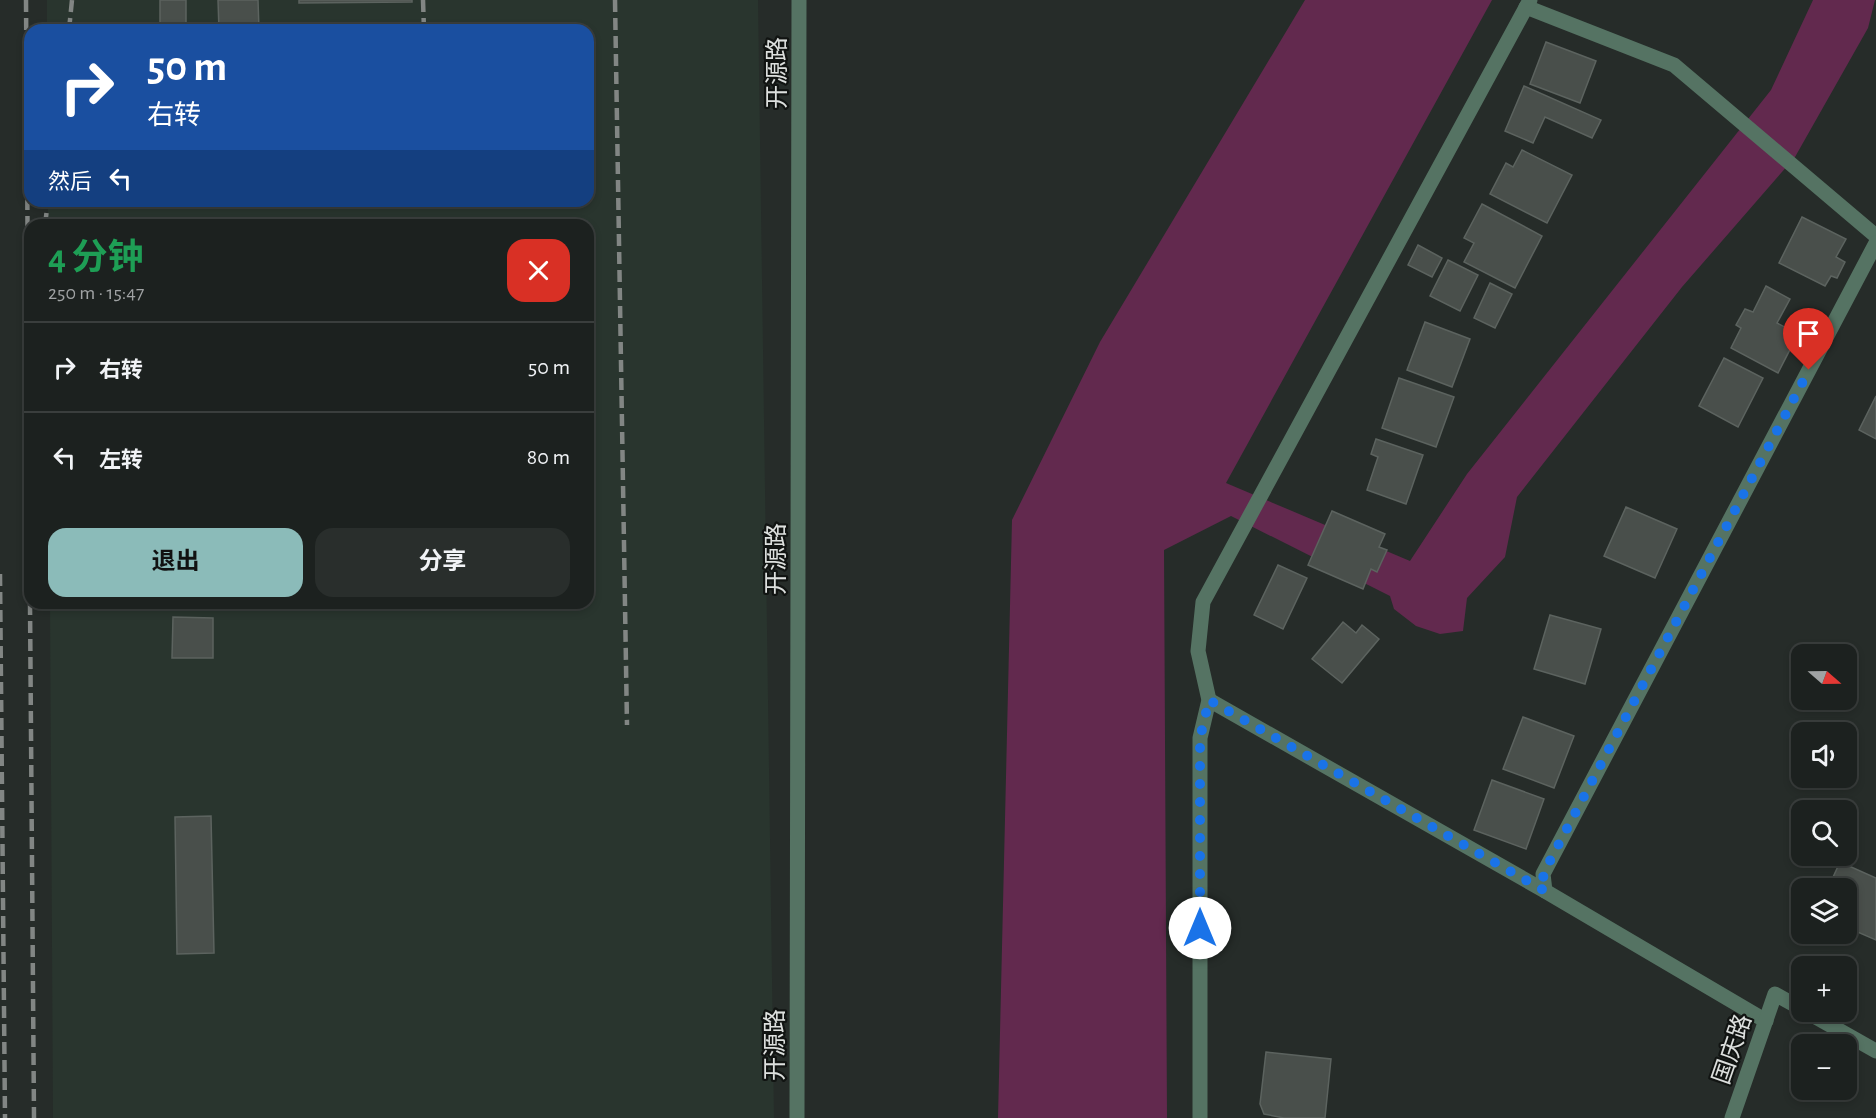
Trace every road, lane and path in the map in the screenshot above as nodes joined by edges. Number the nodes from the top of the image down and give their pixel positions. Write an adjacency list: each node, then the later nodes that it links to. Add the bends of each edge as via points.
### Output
1 (799, 0): 11 (street, 开源路)
2 (1528, 3): 3 (street, via 1674,65); 5 (street, via 1203,602 1198,651)
3 (1876, 236)
4 (1876, 243): 6 (street, via 1543,874)
5 (1209, 700): 6 (street); 12 (street, via 1200,738)
6 (1545, 891): 8 (street)
7 (1791, 1003): 8 (street, 国庆路, via 1775,994)
8 (1766, 1022): 13 (street, 国庆路)
9 (1824, 1022): 10 (street)
10 (1876, 1051)
11 (797, 1118)
12 (1200, 1118)
13 (1732, 1118)

